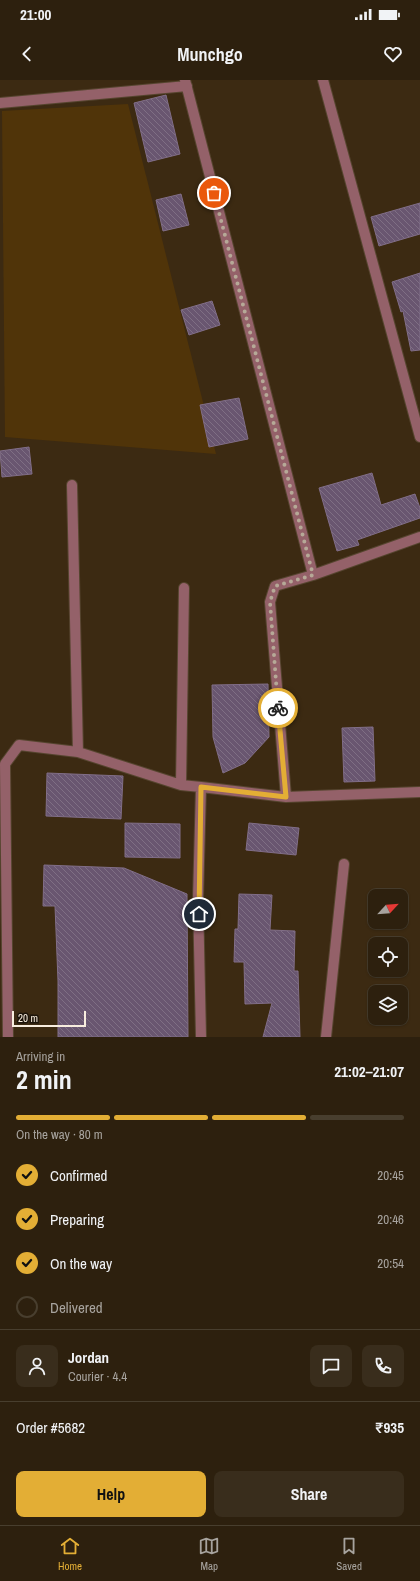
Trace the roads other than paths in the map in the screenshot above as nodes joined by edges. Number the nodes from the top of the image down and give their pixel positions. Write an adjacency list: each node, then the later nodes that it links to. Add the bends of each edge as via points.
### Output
1 (323, 80): 4 (street)
2 (186, 83): 3 (street); 7 (street)
3 (0, 103)
4 (420, 437)
5 (72, 485): 9 (street)
6 (420, 537): 7 (street)
7 (313, 575): 13 (street, via 275,586 270,602)
8 (184, 588): 10 (street)
9 (78, 752): 10 (street); 15 (street, via 19,745 5,764)
10 (181, 785): 11 (street)
11 (201, 787): 13 (street); 16 (street, via 198,899)
12 (420, 792): 13 (street)
13 (286, 797)
14 (344, 864): 17 (street)
15 (8, 1037)
16 (201, 1037)
17 (326, 1037)

